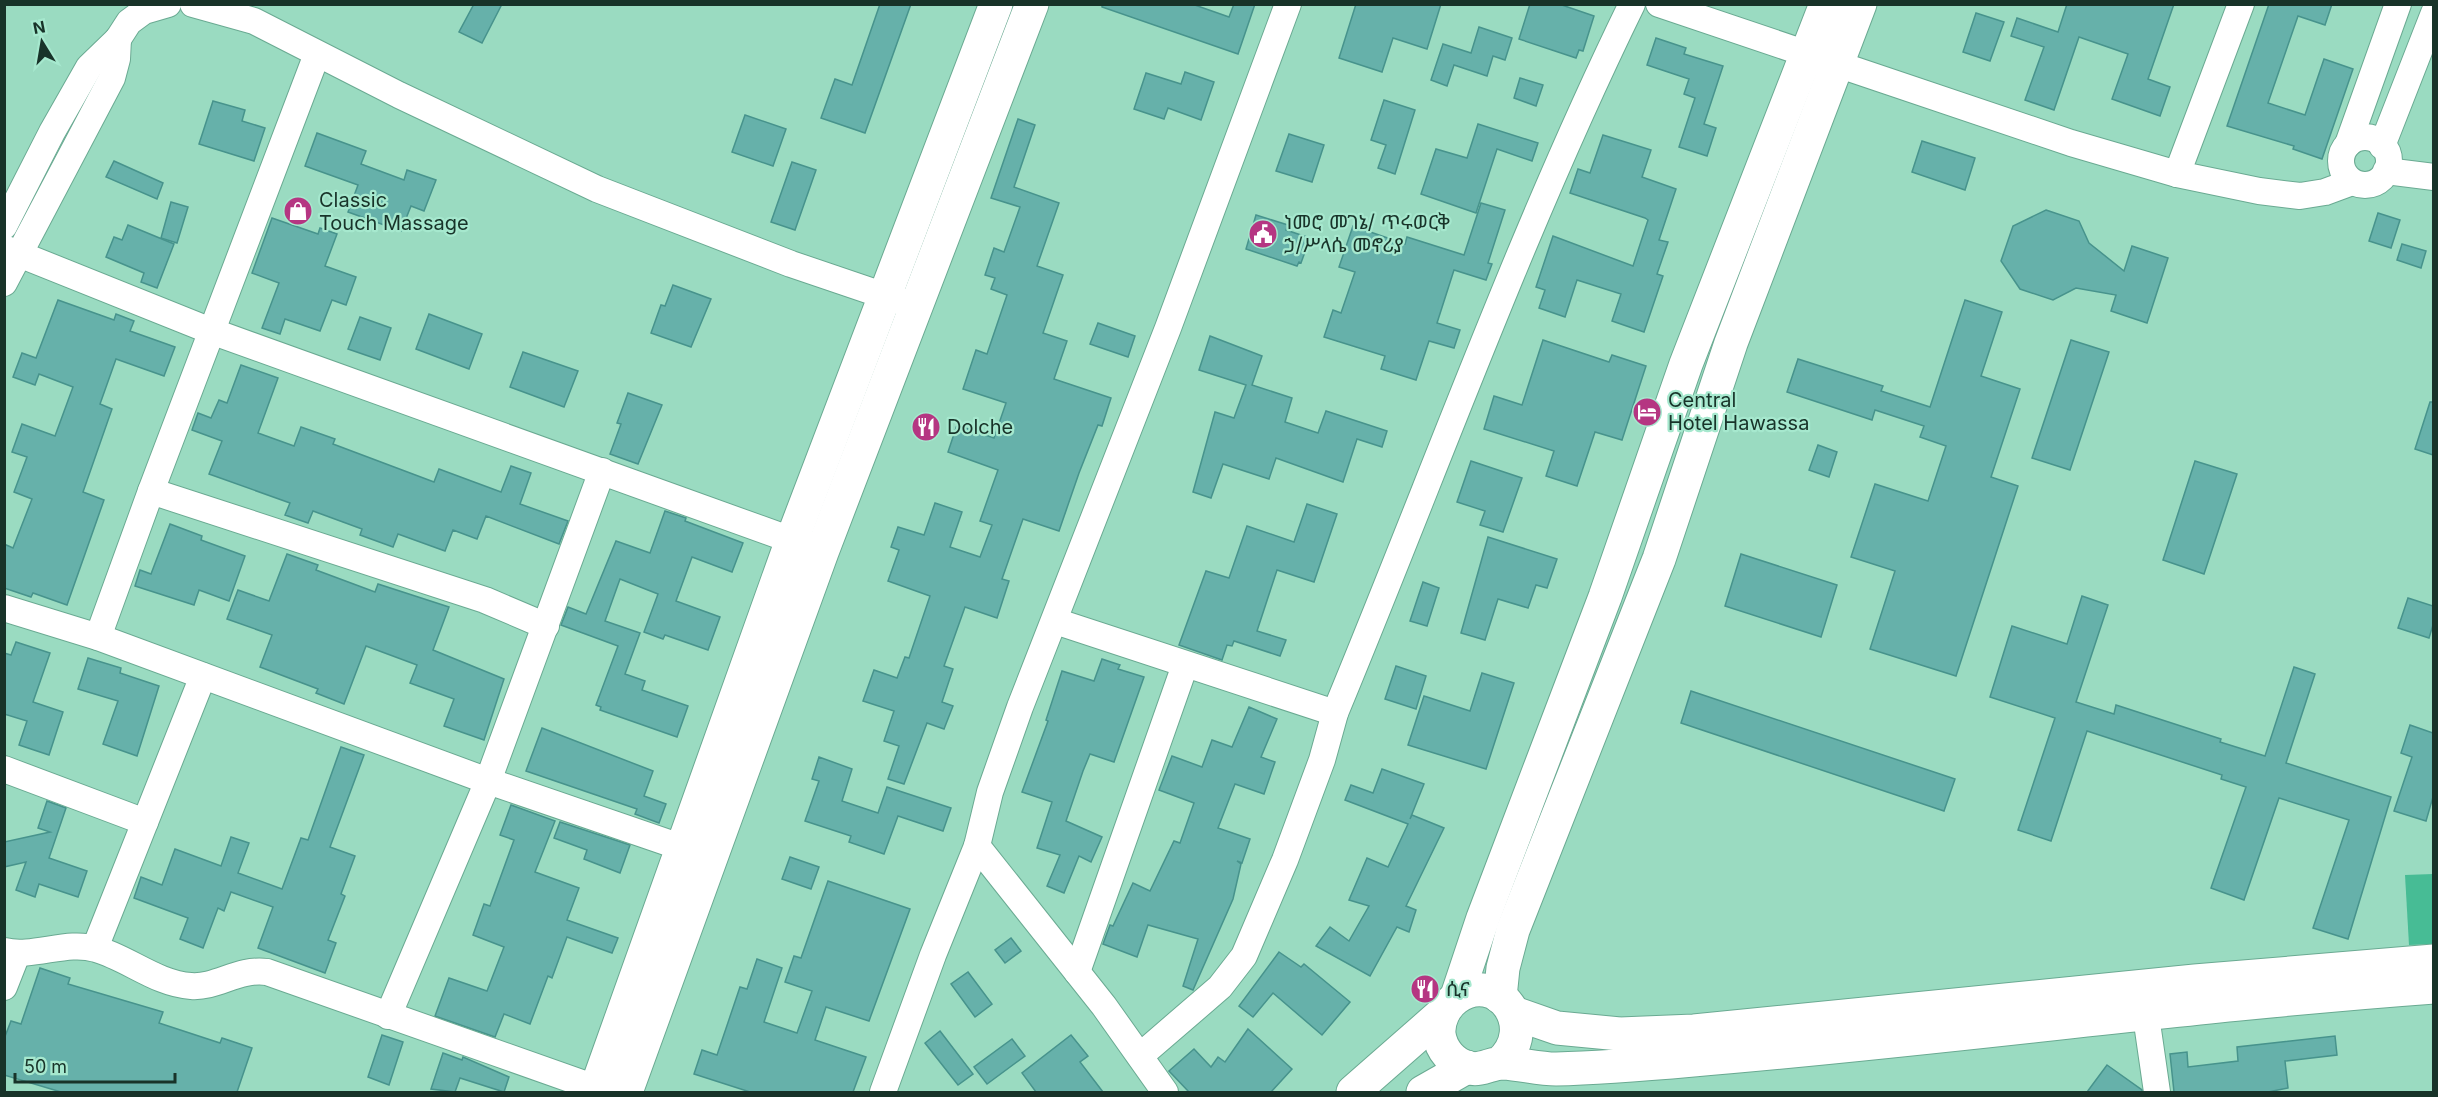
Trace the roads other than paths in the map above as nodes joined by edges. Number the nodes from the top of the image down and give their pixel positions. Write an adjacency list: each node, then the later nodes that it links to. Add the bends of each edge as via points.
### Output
1 (168, 4): 15 (street, via 144,11 129,22)
2 (193, 4): 17 (street, via 254,21)
3 (996, 4): 27 (main road)
4 (1032, 4): 28 (main road)
5 (1288, 4): 35 (street)
6 (1632, 4): 40 (street, via 1523,249)
7 (1659, 4): 16 (street)
8 (1826, 4): 16 (main road)
9 (1860, 4): 18 (main road)
10 (2241, 4): 21 (street)
11 (2398, 4): 13 (street)
12 (2433, 13): 14 (street)
13 (2390, 29): 14 (street); 19 (street)
14 (2424, 38): 20 (street)
15 (118, 39): 24 (street, via 89,67); 25 (street, via 112,78)
16 (1807, 53): 18 (street); 53 (main road, via 1686,364 1605,597)
17 (317, 54): 27 (street, via 597,189 791,264); 29 (street)
18 (1838, 63): 21 (street, via 2071,143); 54 (main road, via 1731,343 1659,559 1513,930)
19 (2349, 144): 20 (street, via 2362,138 2377,141); 23 (street, via 2341,164)
20 (2384, 158): 22 (street); 23 (street, via 2382,177 2368,185)
21 (2177, 174): 23 (street, via 2300,196)
22 (2433, 177)
23 (2352, 182)
24 (4, 226)
25 (13, 252): 26 (street); 29 (street)
26 (4, 283)
27 (886, 295): 28 (street); 32 (main road)
28 (917, 308): 33 (main road)
29 (211, 332): 30 (street); 31 (street)
30 (602, 471): 32 (street); 36 (street)
31 (151, 491): 36 (street, via 485,600); 37 (street)
32 (792, 540): 33 (street); 45 (main road)
33 (822, 552): 46 (main road)
34 (4, 608): 37 (street)
35 (1055, 621): 38 (street); 44 (street, via 998,771)
36 (546, 626): 42 (street)
37 (98, 637): 39 (street)
38 (1185, 665): 40 (street); 50 (street)
39 (203, 676): 42 (street); 43 (street)
40 (1335, 713): 57 (street, via 1286,860 1244,956 1220,987)
41 (4, 769): 43 (street)
42 (488, 781): 45 (street); 55 (street)
43 (145, 822): 47 (street)
44 (976, 846): 50 (street); 60 (street)
45 (682, 847): 46 (street); 59 (main road)
46 (712, 859): 59 (main road)
47 (95, 948): 48 (street); 55 (street, via 185,986 202,986 247,972 267,972)
48 (11, 952): 51 (street)
49 (2433, 961): 54 (main road, via 1694,1031 1620,1034 1557,1028)
50 (1077, 972): 57 (street)
51 (4, 987)
52 (2433, 987): 56 (main road)
53 (1450, 1005): 54 (main road, via 1479,990); 58 (main road, via 1439,1024 1442,1046 1448,1055); 62 (main road)
54 (1507, 1005): 58 (main road, via 1518,1024 1514,1046)
55 (388, 1016): 59 (street)
56 (2146, 1016): 58 (main road, via 1628,1066); 64 (street)
57 (1140, 1056): 61 (street)
58 (1480, 1073): 63 (main road)
59 (606, 1092)
60 (883, 1092)
61 (1165, 1092)
62 (1353, 1092)
63 (1423, 1092)
64 (2157, 1092)

